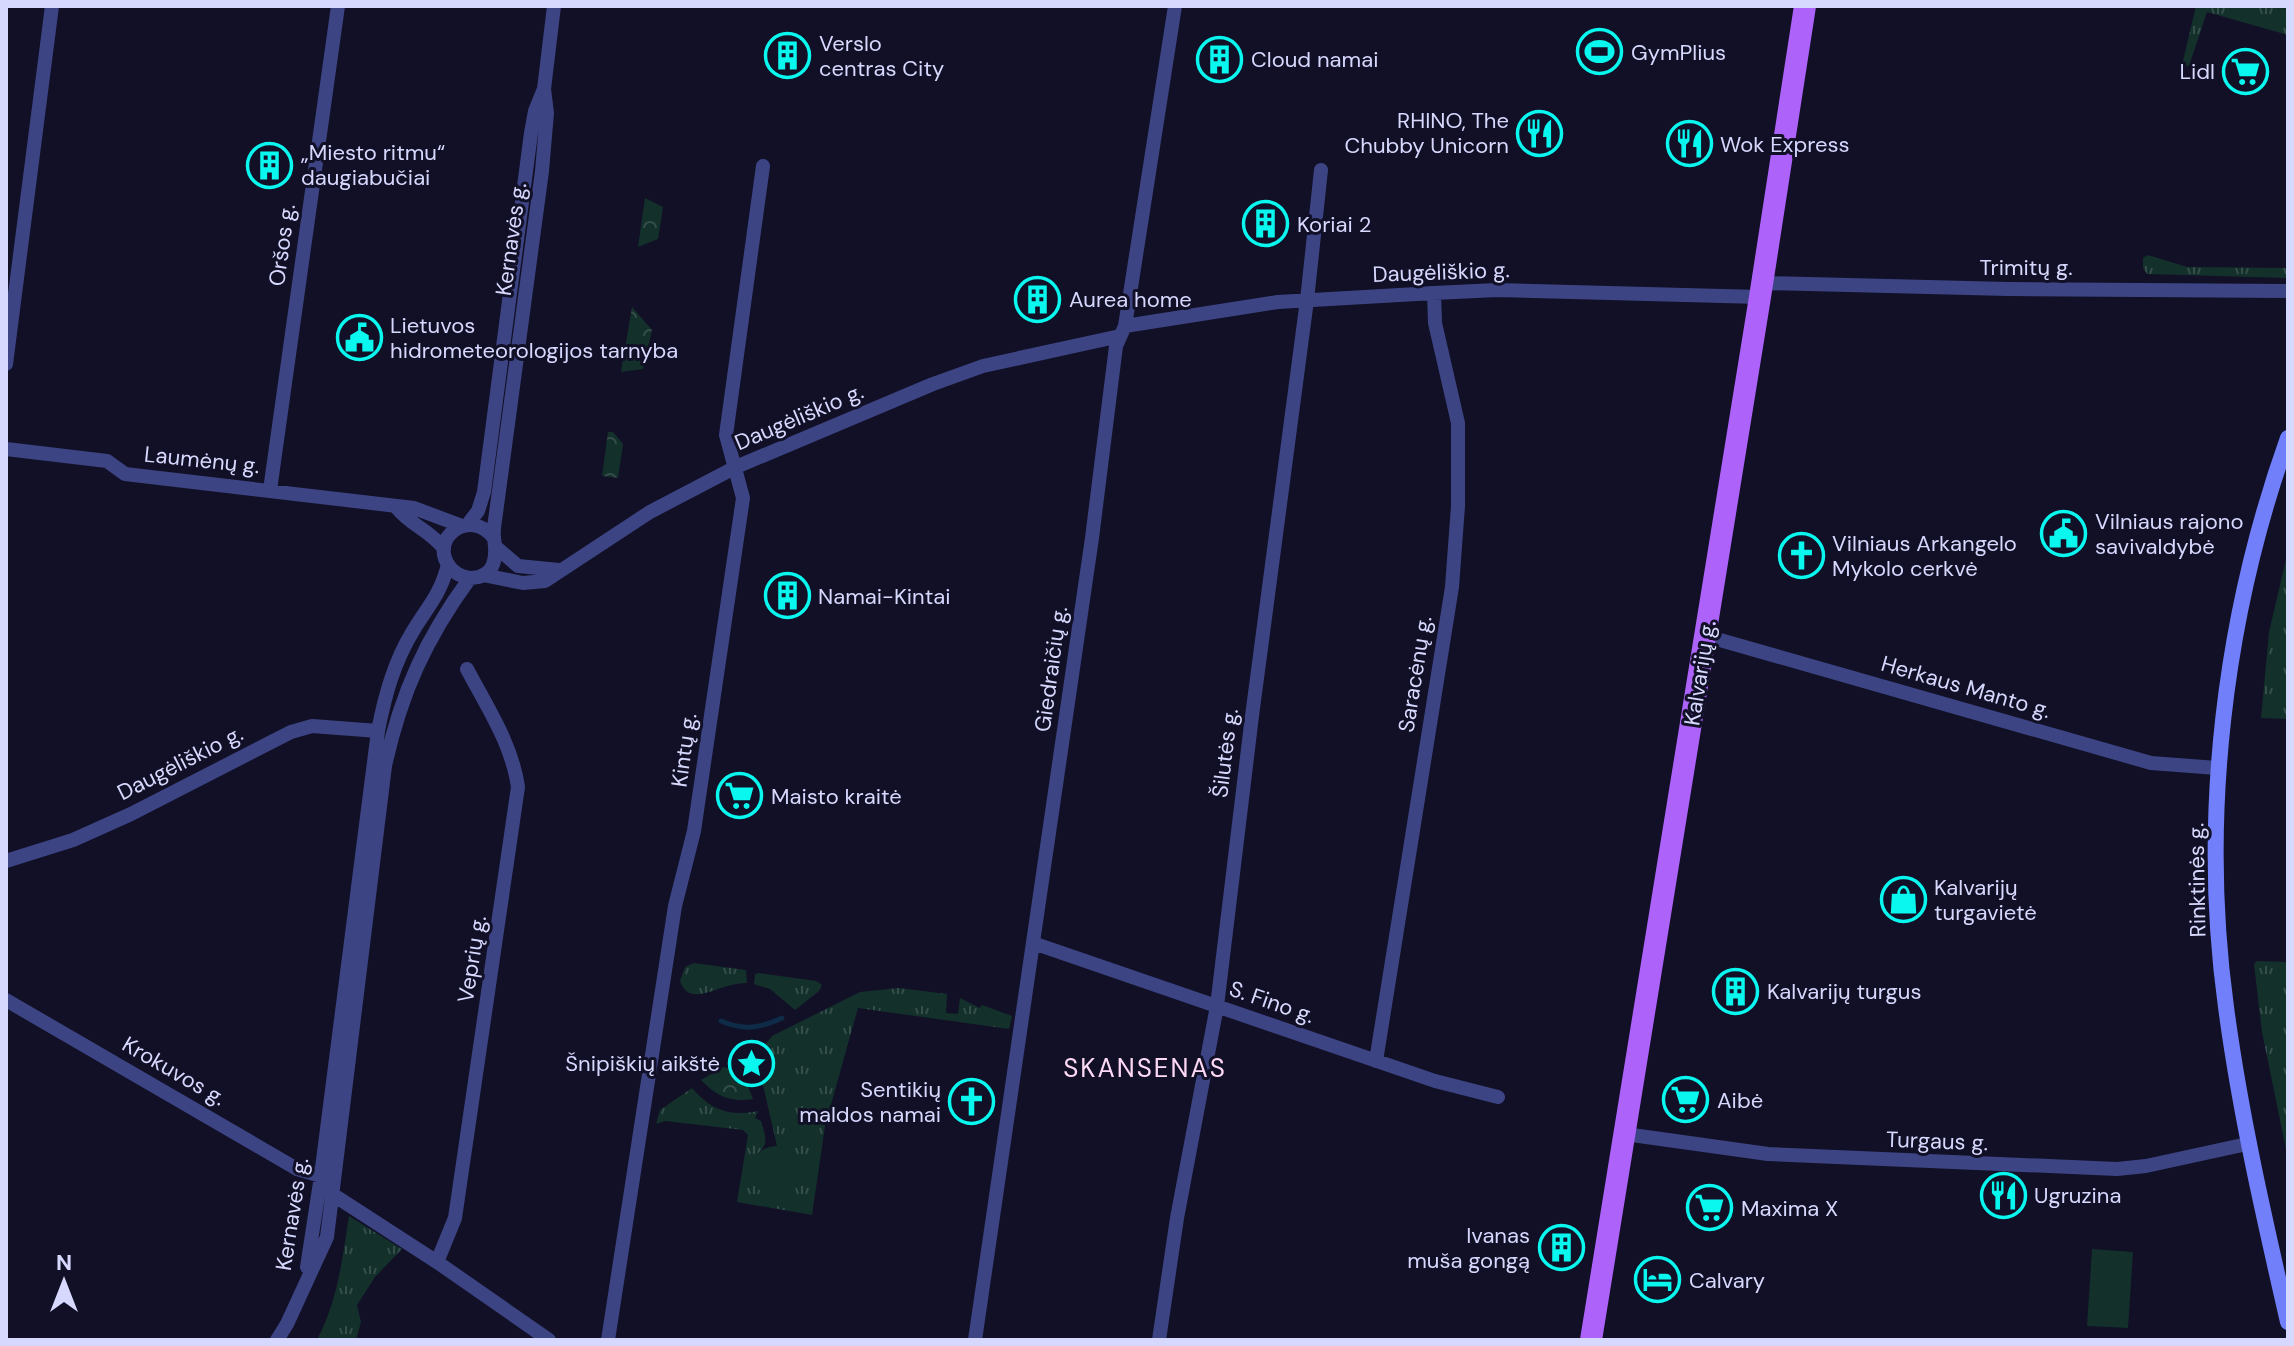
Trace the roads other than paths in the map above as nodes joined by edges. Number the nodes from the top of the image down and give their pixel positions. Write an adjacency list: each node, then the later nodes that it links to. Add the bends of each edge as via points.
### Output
1 (52, 6): 14 (street)
2 (338, 6): 18 (street, Oršos g.)
3 (554, 6): 6 (street, Kernavės g.)
4 (1175, 6): 13 (street, Giedraičių g.)
5 (1805, 6): 9 (main road, Kalvarijų g.)
6 (544, 89): 20 (street, Kernavės g., via 531,133 484,492 478,511); 21 (street, Kernavės g., via 542,171)
7 (763, 166): 17 (street, Kintų g., via 726,435)
8 (1321, 170): 12 (street, Šilutės g.)
9 (1762, 290): 10 (street, Trimitų g.); 11 (street, Daugėliškio g.); 26 (main road, Kalvarijų g.)
10 (2288, 291)
11 (1434, 293): 12 (street, Daugėliškio g.); 34 (street, Saracėnų g., via 1435,323 1458,423 1452,587)
12 (1307, 300): 13 (street, Daugėliškio g.); 33 (street, Šilutės g.)
13 (1123, 331): 17 (street, Daugėliškio g., via 983,366); 31 (street, Giedraičių g., via 1116,346)
14 (6, 364)
15 (2288, 438): 29 (main road, Rinktinės g., via 2252,556 2231,658)
16 (6, 449): 18 (street, Laumėnų g., via 107,461 125,474)
17 (736, 467): 24 (street, Daugėliškio g., via 650,512); 45 (street, Kintų g., via 743,498 739,528)
18 (270, 490): 19 (street, Laumėnų g.)
19 (397, 508): 20 (street, Laumėnų g., via 414,508); 22 (street, Laumėnų g., via 433,534)
20 (465, 525): 21 (street, via 483,527); 22 (street, Kernavės g., via 450,534)
21 (496, 543): 24 (street, via 518,566); 25 (street, Kernavės g., via 494,563)
22 (444, 549): 23 (street)
23 (448, 564): 25 (street, via 457,574); 28 (street, Kernavės g., via 442,587 393,671)
24 (559, 570): 25 (street, Daugėliškio g., via 533,583)
25 (476, 576): 39 (street, Kernavės g., via 453,601 424,649 395,722 385,766)
26 (1706, 636): 29 (street, Herkaus Manto g., via 2151,763); 36 (main road, Kalvarijų g.)
27 (467, 669): 40 (street, Veprių g., via 508,747 518,787 455,1218)
28 (378, 731): 30 (street, Daugėliškio g., via 312,726 291,732 131,814); 38 (street, Kernavės g.)
29 (2217, 768): 37 (main road, Rinktinės g., via 2221,955)
30 (6, 861)
31 (1033, 943): 33 (street, S. Fino g.); 46 (street, Giedraičių g.)
32 (6, 1000): 38 (street, Krokuvos g., via 297,1169)
33 (1217, 1006): 34 (street, S. Fino g.); 47 (street, Šilutės g.)
34 (1376, 1061): 35 (street, S. Fino g.)
35 (1498, 1097)
36 (1625, 1134): 37 (street, Turgaus g., via 1768,1154 2117,1169); 48 (main road, Kalvarijų g.)
37 (2247, 1144): 42 (main road, Rinktinės g.)
38 (321, 1176): 41 (street, Kernavės g.)
39 (332, 1194): 40 (street); 41 (street, Kernavės g., via 327,1237)
40 (437, 1262): 44 (street)
41 (302, 1291): 43 (street)
42 (2288, 1322)
43 (277, 1340)
44 (549, 1340)
45 (608, 1340)
46 (975, 1340)
47 (1159, 1340)
48 (1591, 1340)

